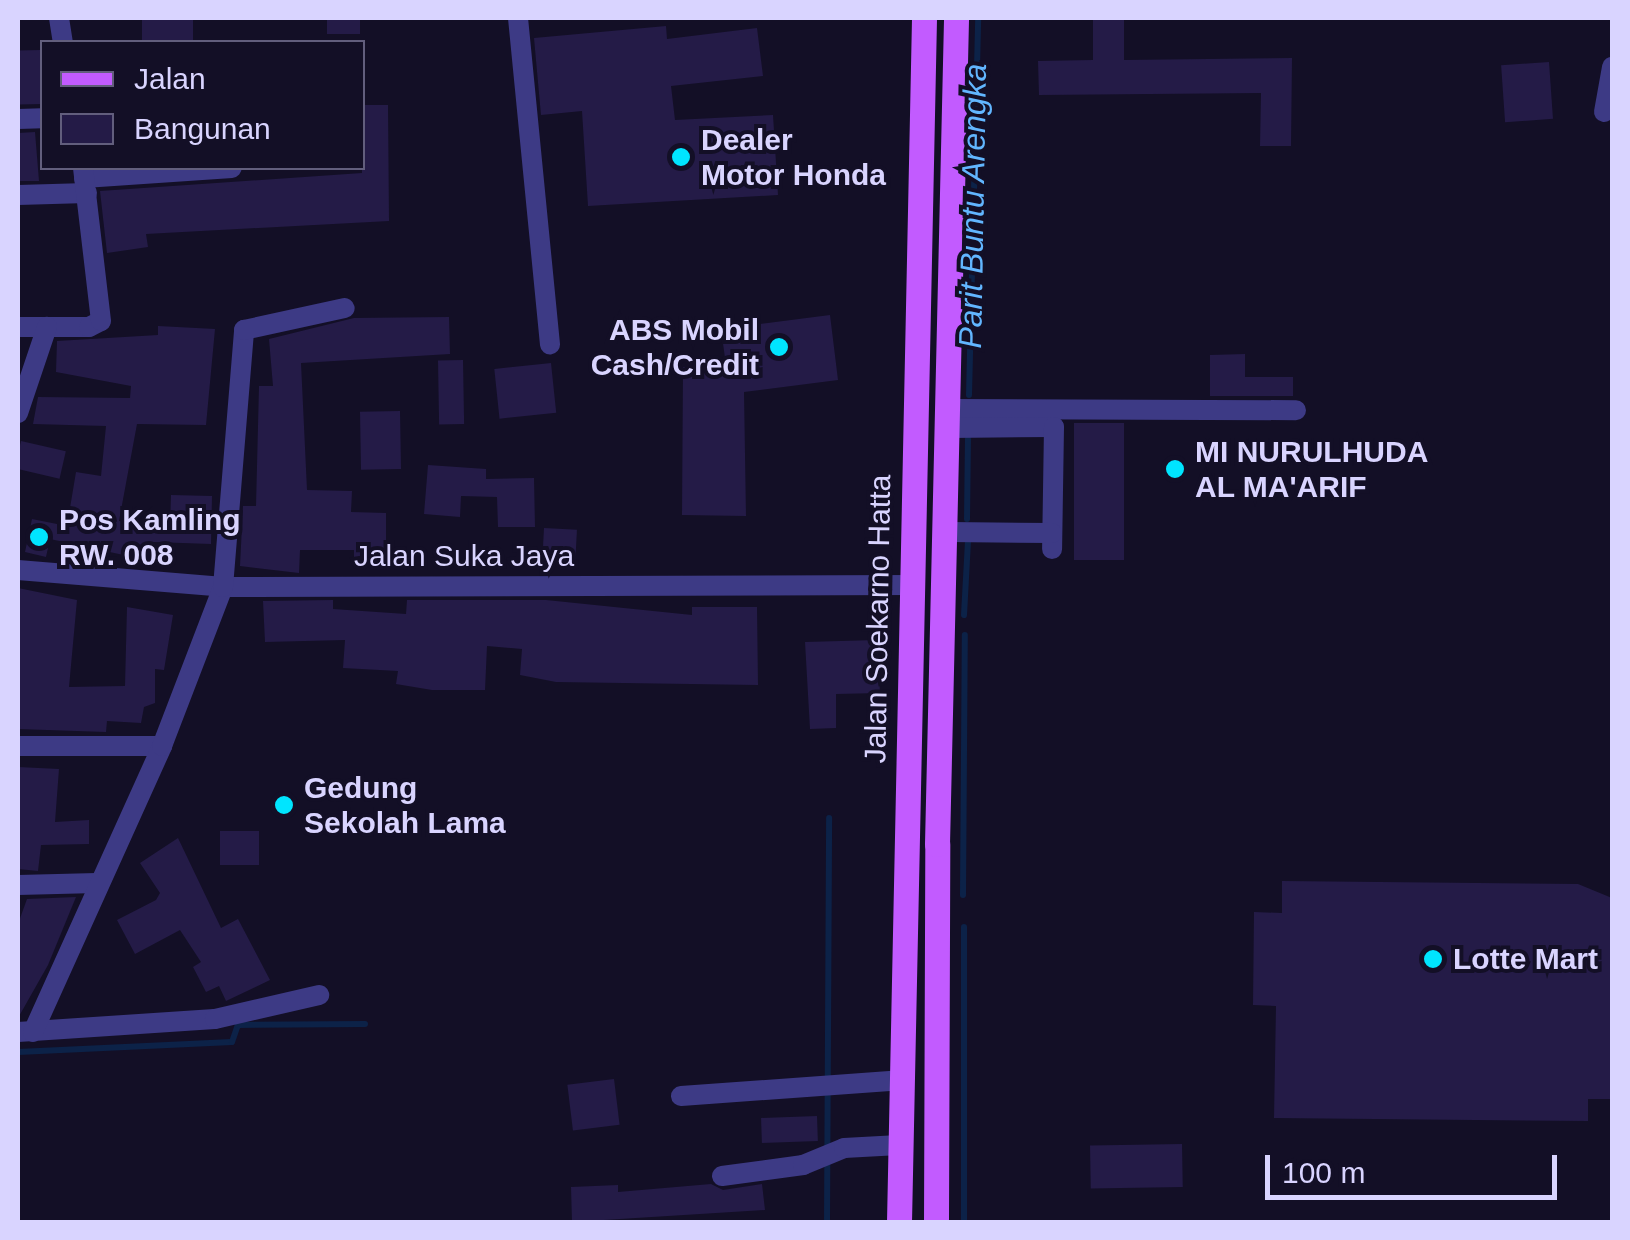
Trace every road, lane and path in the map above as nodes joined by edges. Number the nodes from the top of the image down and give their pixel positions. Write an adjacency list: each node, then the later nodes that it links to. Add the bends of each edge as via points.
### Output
1 (518, 18): 12 (street)
2 (924, 18): 18 (main road, Jalan Soekarno Hatta)
3 (956, 18): 15 (main road)
4 (1612, 67): 5 (street)
5 (1604, 112)
6 (205, 170): 7 (street)
7 (85, 179): 8 (street); 11 (street, via 101,321)
8 (18, 195)
9 (345, 308): 19 (street, via 244,330)
10 (18, 327): 11 (street)
11 (47, 327): 14 (street)
12 (550, 344)
13 (1296, 410): 15 (street)
14 (18, 412)
15 (950, 418): 16 (main road); 16 (street, via 1054,428 1052,541)
16 (949, 532): 23 (main road)
17 (18, 570): 19 (street, Jalan Suka Jaya)
18 (912, 585): 19 (street, Jalan Suka Jaya); 22 (main road, Jalan Soekarno Hatta)
19 (222, 587): 21 (street)
20 (18, 746): 21 (street)
21 (162, 746): 24 (street)
22 (905, 844): 23 (main road); 28 (main road, Jalan Soekarno Hatta)
23 (938, 844): 33 (main road)
24 (97, 883): 25 (street); 27 (street)
25 (18, 885)
26 (319, 995): 27 (street, via 215,1019)
27 (25, 1032)
28 (903, 1080): 29 (street); 30 (main road, Jalan Soekarno Hatta)
29 (681, 1096)
30 (899, 1145): 31 (street, via 844,1148 803,1166); 32 (main road, Jalan Soekarno Hatta)
31 (722, 1176)
32 (899, 1222)
33 (936, 1222)

